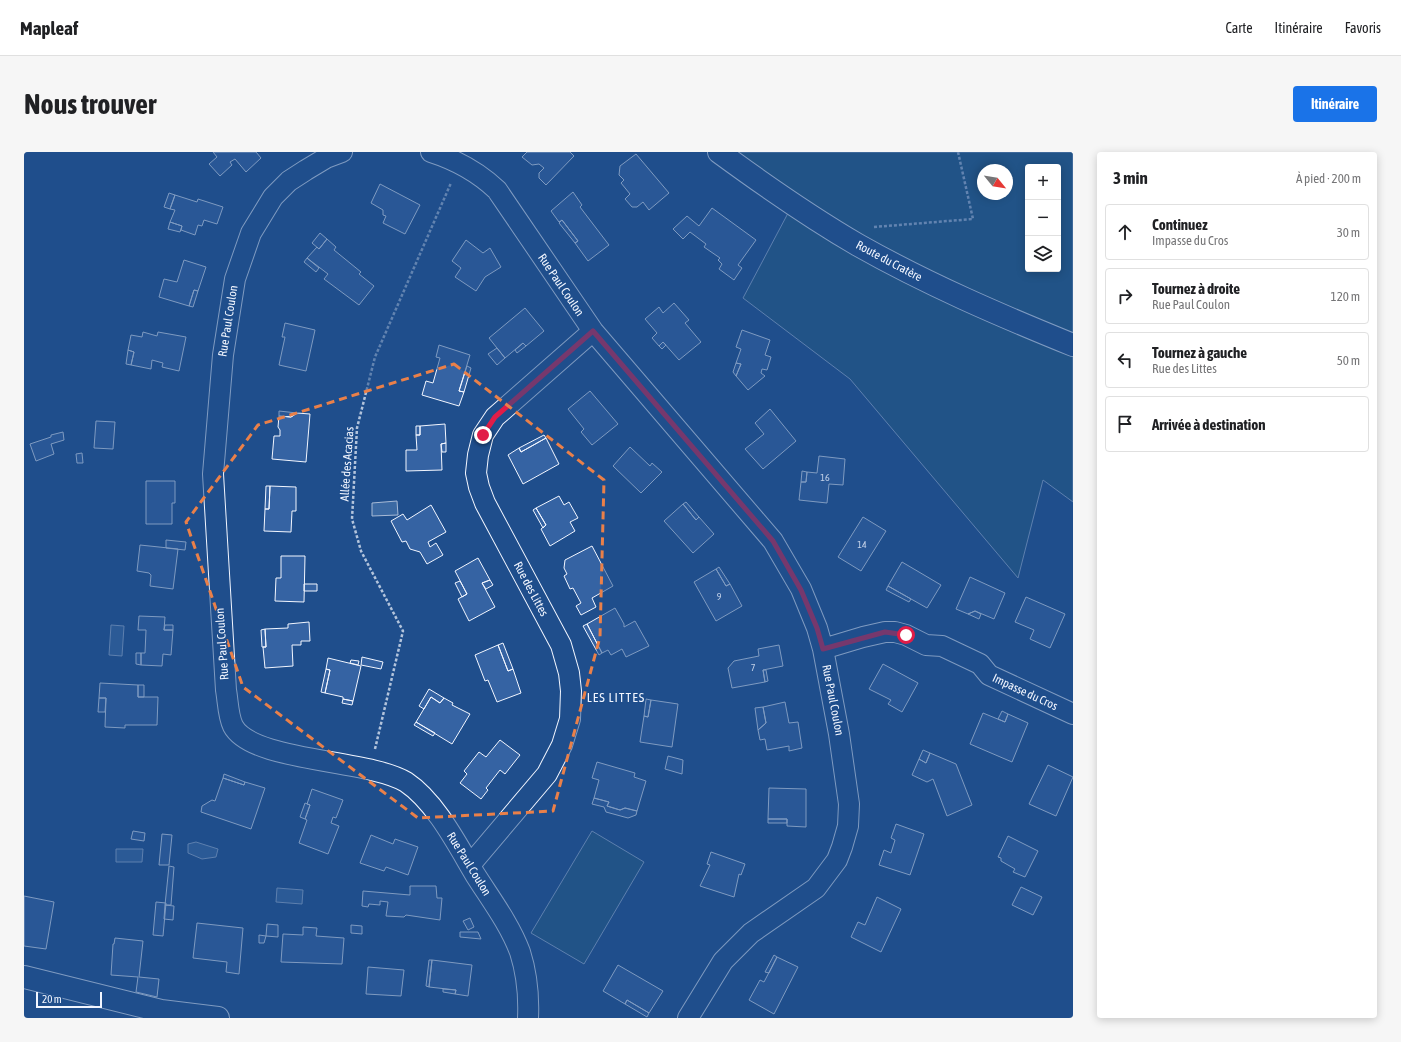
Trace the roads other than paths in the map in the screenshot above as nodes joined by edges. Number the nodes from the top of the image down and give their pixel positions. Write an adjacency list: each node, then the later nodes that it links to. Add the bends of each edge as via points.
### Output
1 (342, 152): 8 (street, Rue Paul Coulon, via 326,158 289,181 273,197 251,233 235,279 222,355 213,474 226,690 233,726 250,742 370,770 405,782 426,800)
2 (431, 152): 4 (street, Rue Paul Coulon, via 460,162 497,190)
3 (719, 152): 5 (main road, Route du Cratère, via 795,206 884,259 969,302)
4 (593, 331): 6 (street, Rue Paul Coulon, via 773,541 801,590); 8 (street, Rue des Littes, via 495,417 483,435 478,455 476,472 485,503 561,645 571,691 570,719 562,745 550,770)
5 (1073, 345)
6 (823, 649): 7 (street, Impasse du Cros, via 885,632 901,633 926,645 942,646 980,664 989,675); 12 (street, Rue Paul Coulon, via 849,804 848,826 842,847 837,860 816,888 751,933 723,961)
7 (1073, 714)
8 (470, 865): 11 (street, Rue Paul Coulon, via 508,926 520,952 527,979)
9 (24, 977): 10 (main road, via 161,1011)
10 (218, 1018)
11 (528, 1018)
12 (688, 1018)

